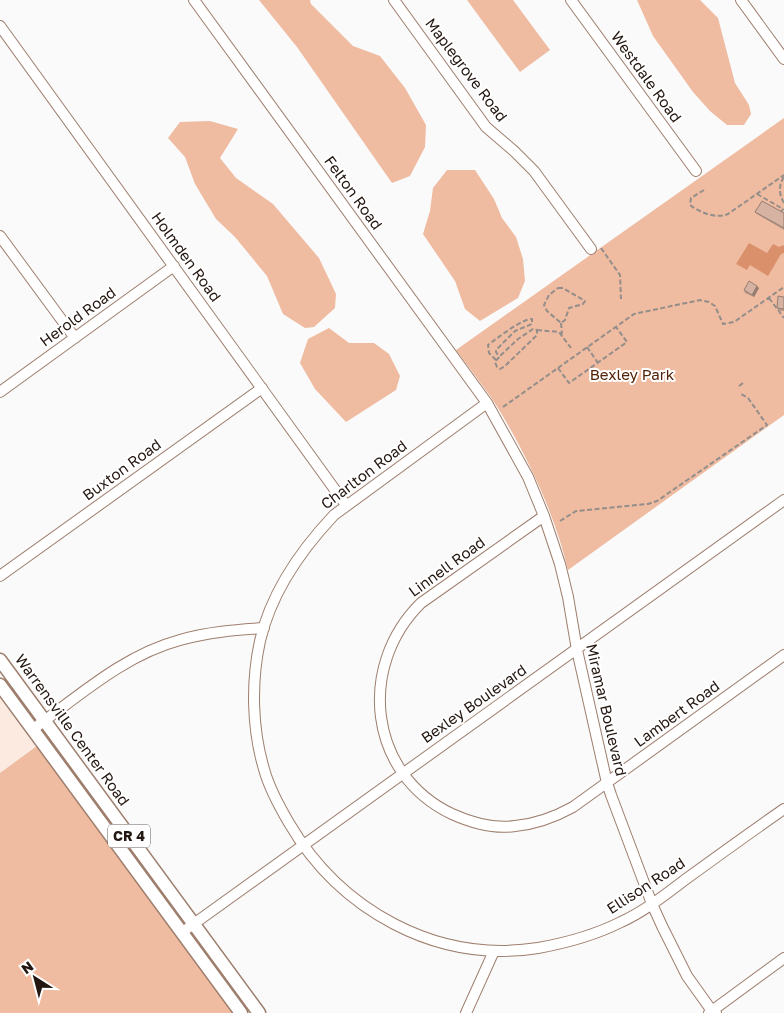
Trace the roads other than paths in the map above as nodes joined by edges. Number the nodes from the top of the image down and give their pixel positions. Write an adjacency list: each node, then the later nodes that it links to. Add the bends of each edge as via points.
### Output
1 (194, 0): 14 (street, Felton Road)
2 (394, 0): 9 (street, Maplegrove Road, via 486,127 534,171)
3 (571, 0): 7 (street, Westdale Road)
4 (741, 0): 6 (street)
5 (0, 26): 10 (street, Holmden Road)
6 (784, 59)
7 (696, 171)
8 (0, 236): 11 (street)
9 (596, 249)
10 (174, 266): 11 (street, Herold Road); 12 (street, Holmden Road)
11 (74, 338): 13 (street, Herold Road)
12 (262, 388): 16 (street, Holmden Road); 18 (street, Buxton Road)
13 (0, 392)
14 (488, 403): 16 (street, Charlton Road); 17 (street, Miramar Boulevard, via 524,469)
15 (784, 500): 20 (street, Bexley Boulevard)
16 (346, 505): 19 (street, Charlton Road, via 319,530 302,552 269,612)
17 (544, 516): 20 (street, Miramar Boulevard, via 560,564); 26 (street, Linnell Road, via 421,603 409,614 392,641 380,686 380,714 387,743)
18 (0, 576)
19 (264, 628): 24 (street, via 206,634 160,646 117,668); 29 (street, Charlton Road, via 255,684 256,735 272,792)
20 (577, 650): 26 (street, Bexley Boulevard); 27 (street, Miramar Boulevard)
21 (784, 655): 27 (street, Lambert Road)
22 (0, 660): 24 (main road, Warrensville Center Road / CR 4)
23 (0, 685): 25 (main road, Warrensville Center Road / CR 4)
24 (44, 720): 25 (street); 31 (main road, Warrensville Center Road / CR 4)
25 (33, 729): 32 (main road, Warrensville Center Road / CR 4)
26 (402, 773): 27 (street, Lambert Road, via 425,797 448,812 477,823 507,827 559,815); 29 (street, Bexley Boulevard)
27 (607, 783): 30 (street, Miramar Boulevard)
28 (784, 808): 30 (street, Ellison Road)
29 (304, 846): 31 (street, Bexley Boulevard); 33 (street, Ellison Road, via 350,896 390,922 426,938)
30 (652, 904): 33 (street, Ellison Road, via 622,922 578,940); 35 (street, Miramar Boulevard, via 687,976)
31 (194, 924): 32 (street, Bexley Boulevard); 37 (main road, Warrensville Center Road / CR 4)
32 (182, 932): 36 (main road, Warrensville Center Road / CR 4)
33 (494, 951): 38 (street)
34 (784, 958): 35 (street)
35 (712, 1012)
36 (241, 1013)
37 (259, 1013)
38 (466, 1013)

